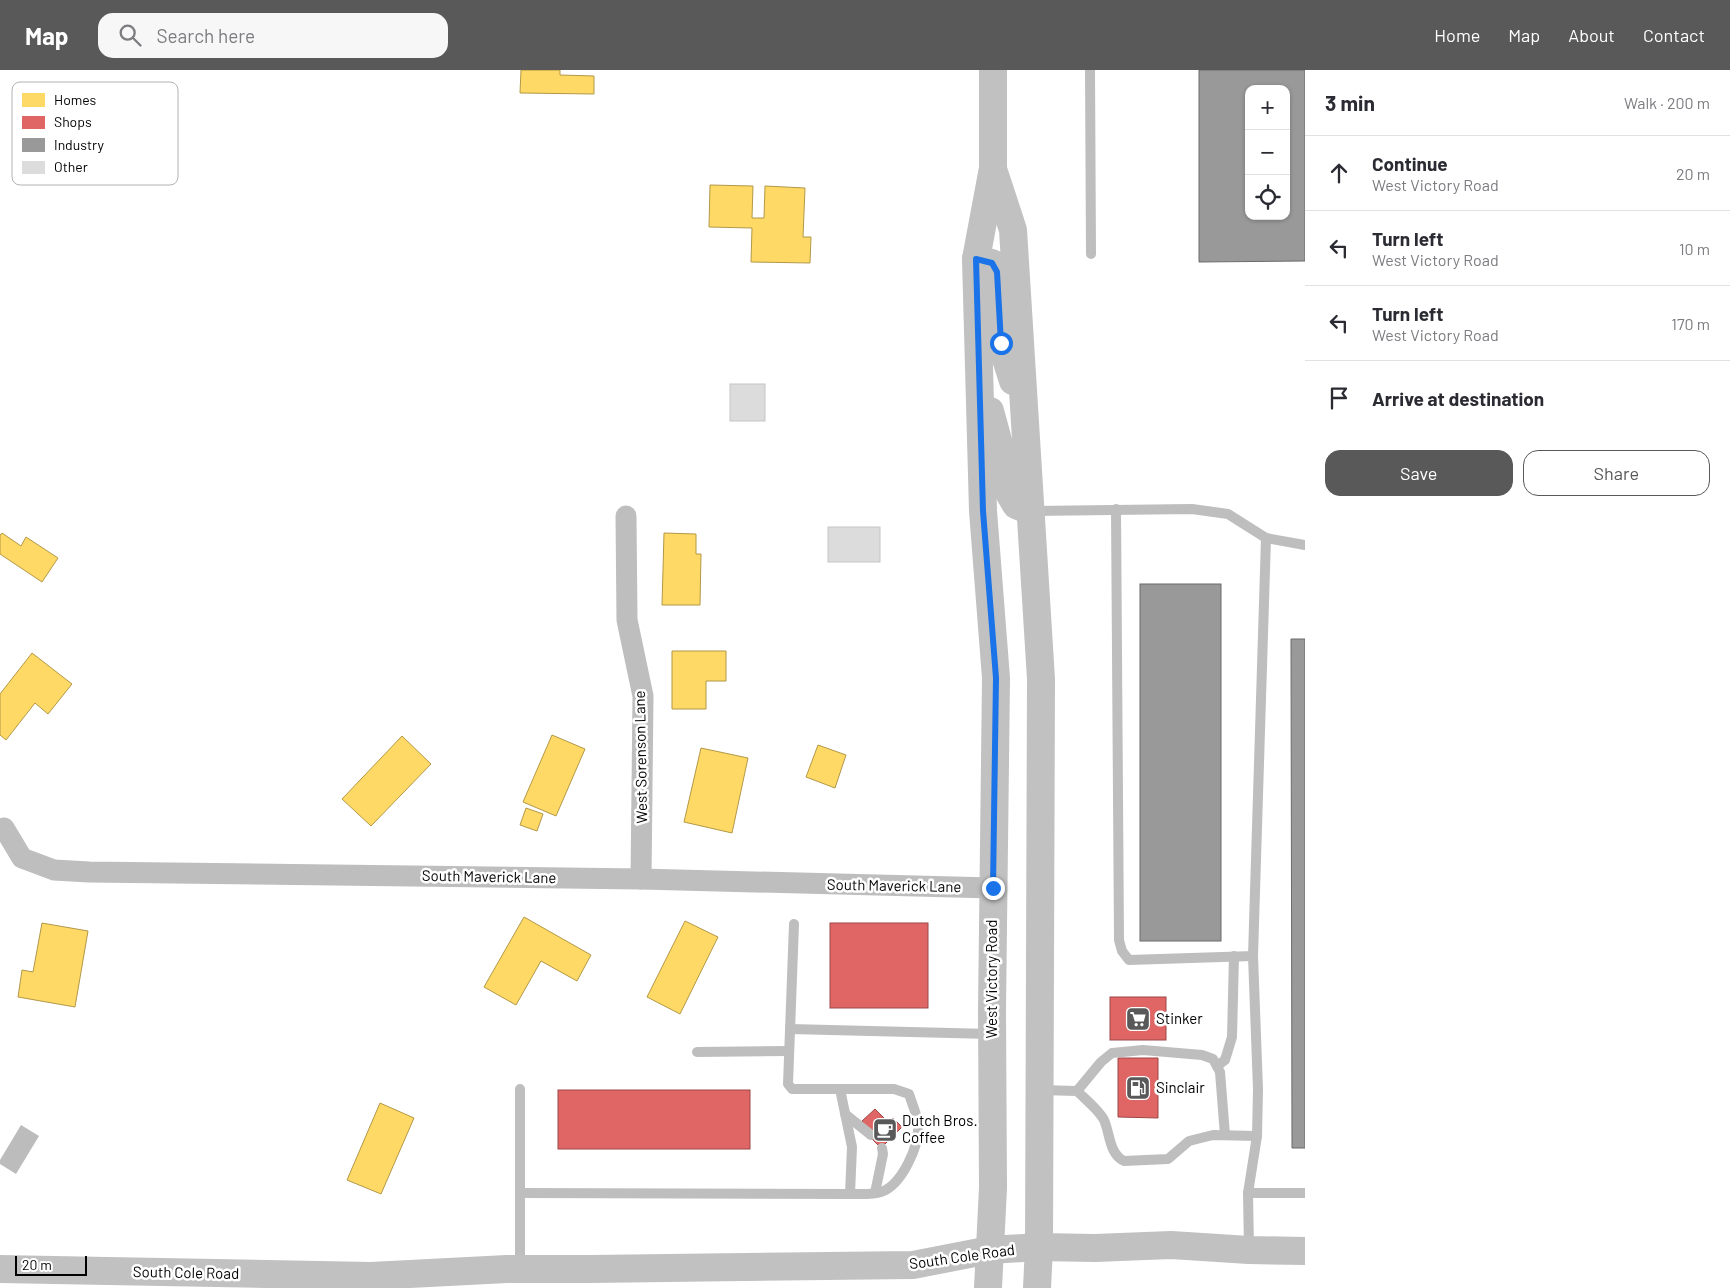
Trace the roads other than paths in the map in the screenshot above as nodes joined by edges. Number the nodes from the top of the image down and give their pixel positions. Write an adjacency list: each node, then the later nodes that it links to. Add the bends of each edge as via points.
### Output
1 (992, 70): 3 (main road, West Victory Road)
2 (1090, 70): 4 (lane)
3 (993, 168): 5 (main road, West Victory Road); 7 (main road, West Victory Road, via 1013,230)
4 (1091, 254)
5 (976, 259): 6 (main road, West Victory Road); 7 (main road, West Victory Road, via 992,263 997,272 1001,343)
6 (979, 372): 9 (main road, West Victory Road, via 1003,459 1008,493 1016,505); 15 (main road, West Victory Road, via 983,511 996,678)
7 (1025, 413): 9 (main road, West Victory Road)
8 (1116, 509): 9 (lane); 11 (lane, via 1192,509 1228,514); 17 (lane, via 1119,940 1129,960)
9 (1031, 511): 26 (main road, West Victory Road, via 1040,679)
10 (626, 516): 14 (street, West Sorenson Lane, via 627,620 643,696)
11 (1266, 538): 12 (lane); 18 (lane)
12 (1305, 545)
13 (4, 828): 14 (street, South Maverick Lane, via 22,858 54,870)
14 (642, 879): 15 (street, South Maverick Lane)
15 (993, 888): 20 (main road, West Victory Road)
16 (794, 924): 19 (lane)
17 (1234, 956): 18 (lane); 23 (lane, via 1232,1037 1225,1060)
18 (1253, 956): 31 (lane)
19 (790, 1029): 20 (lane); 21 (lane)
20 (992, 1034): 39 (main road, West Victory Road)
21 (789, 1051): 22 (lane); 25 (lane, via 788,1084 792,1089)
22 (697, 1052)
23 (1217, 1066): 27 (lane, via 1213,1059 1202,1055 1143,1050 1112,1053); 30 (lane)
24 (520, 1089): 33 (lane)
25 (840, 1089): 28 (lane); 34 (lane, via 894,1089 909,1094 918,1124 918,1137 908,1164 898,1178 889,1188)
26 (1040, 1090): 27 (lane); 38 (main road, West Victory Road)
27 (1077, 1091): 30 (lane, via 1103,1118 1117,1158 1124,1161 1168,1159 1189,1141 1213,1134)
28 (845, 1114): 29 (lane); 37 (lane, via 852,1147)
29 (870, 1134)
30 (1225, 1135): 31 (lane)
31 (1257, 1136): 35 (lane)
32 (882, 1148): 34 (lane, via 884,1154)
33 (520, 1193): 37 (lane); 43 (lane)
34 (875, 1193): 37 (lane)
35 (1248, 1193): 36 (lane); 40 (lane)
36 (1305, 1193)
37 (850, 1194)
38 (1039, 1247): 39 (main road, South Cole Road); 40 (main road, South Cole Road, via 1171,1245); 46 (main road, West Victory Road)
39 (990, 1250): 43 (main road, South Cole Road, via 914,1266 590,1269); 45 (main road, West Victory Road)
40 (1249, 1250): 41 (main road, South Cole Road)
41 (1305, 1251)
42 (0, 1269): 44 (main road, South Cole Road)
43 (527, 1278): 44 (main road, South Cole Road)
44 (383, 1282)
45 (988, 1288)
46 (1038, 1288)

